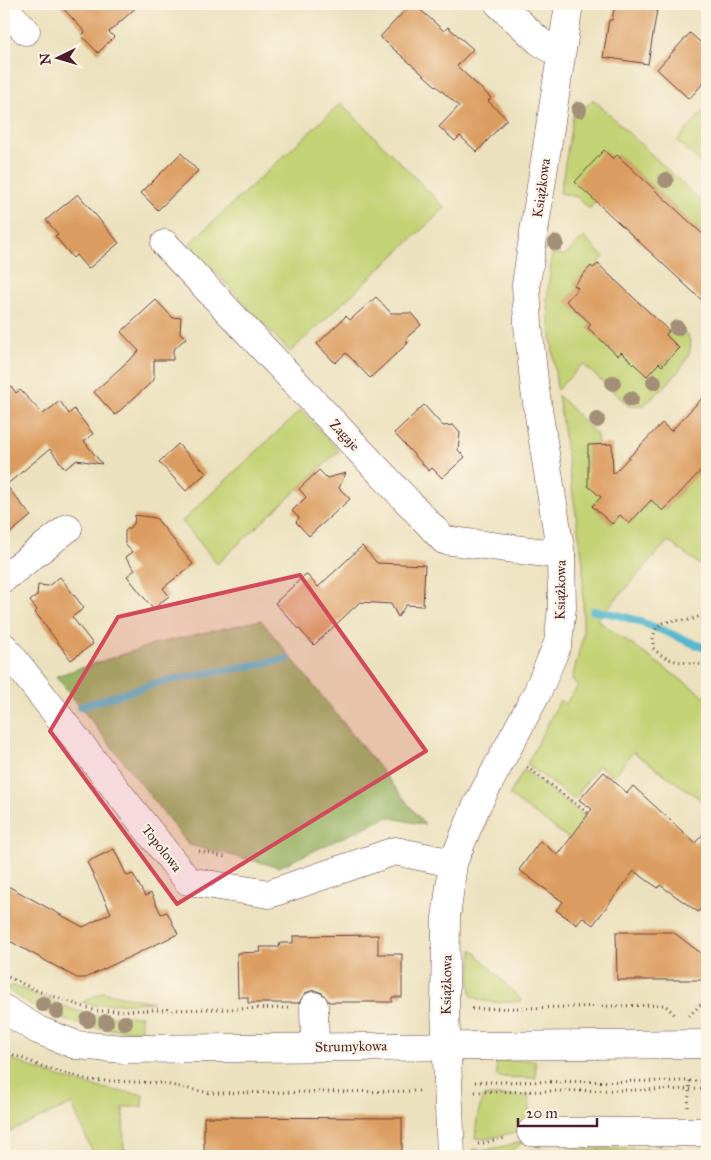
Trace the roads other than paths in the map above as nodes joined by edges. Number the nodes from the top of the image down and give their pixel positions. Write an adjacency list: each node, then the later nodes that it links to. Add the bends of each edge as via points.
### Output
1 (499, 4): 5 (street, via 539,41)
2 (569, 4): 5 (street, Książkowa)
3 (4, 8): 4 (street)
4 (26, 31)
5 (560, 55): 8 (street, Książkowa, via 526,284 536,390)
6 (165, 244): 8 (street, Zagaje, via 444,540)
7 (68, 528): 9 (street)
8 (561, 555): 11 (street, Książkowa, via 562,608 558,643 537,693 476,807)
9 (4, 578)
10 (4, 647): 11 (street, Topolowa, via 188,881 269,894 395,851)
11 (453, 863): 15 (street, Książkowa, via 446,918)
12 (314, 1008): 16 (street)
13 (4, 1009): 16 (street, Strumykowa, via 38,1030 76,1045 124,1049)
14 (707, 1044): 15 (street, Strumykowa)
15 (446, 1045): 16 (street, Strumykowa); 19 (street, Książkowa, via 460,1087)
16 (315, 1047)
17 (530, 1132): 18 (street)
18 (707, 1132)
19 (451, 1156)

